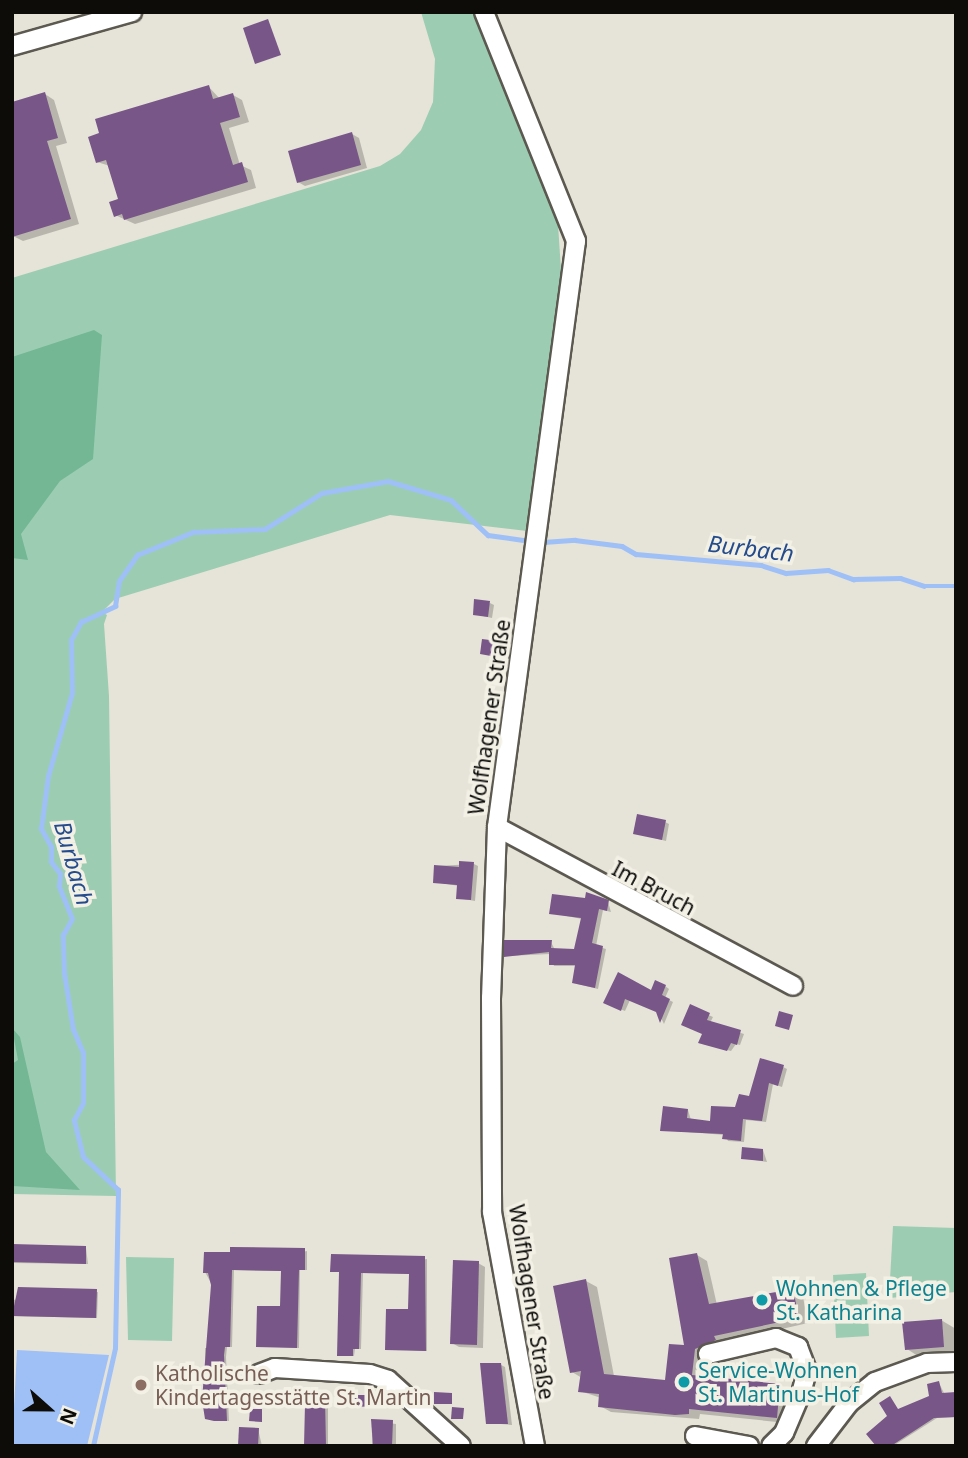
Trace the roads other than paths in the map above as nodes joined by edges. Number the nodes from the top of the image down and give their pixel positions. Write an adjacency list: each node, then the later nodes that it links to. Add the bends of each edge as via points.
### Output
1 (132, 12): 3 (street)
2 (484, 12): 5 (street, Wolfhagener Straße, via 576,240)
3 (112, 15): 4 (street)
4 (12, 46)
5 (496, 827): 6 (street, Im Bruch); 12 (street, Wolfhagener Straße, via 492,1212)
6 (793, 985)
7 (708, 1354): 14 (street, via 776,1338 798,1347 807,1371 784,1433)
8 (956, 1362): 15 (street, via 927,1363 875,1382 849,1403)
9 (259, 1374): 11 (street, via 275,1368 370,1374 388,1380)
10 (695, 1436): 13 (street)
11 (461, 1446)
12 (535, 1446)
13 (749, 1446)
14 (771, 1446)
15 (816, 1446)

